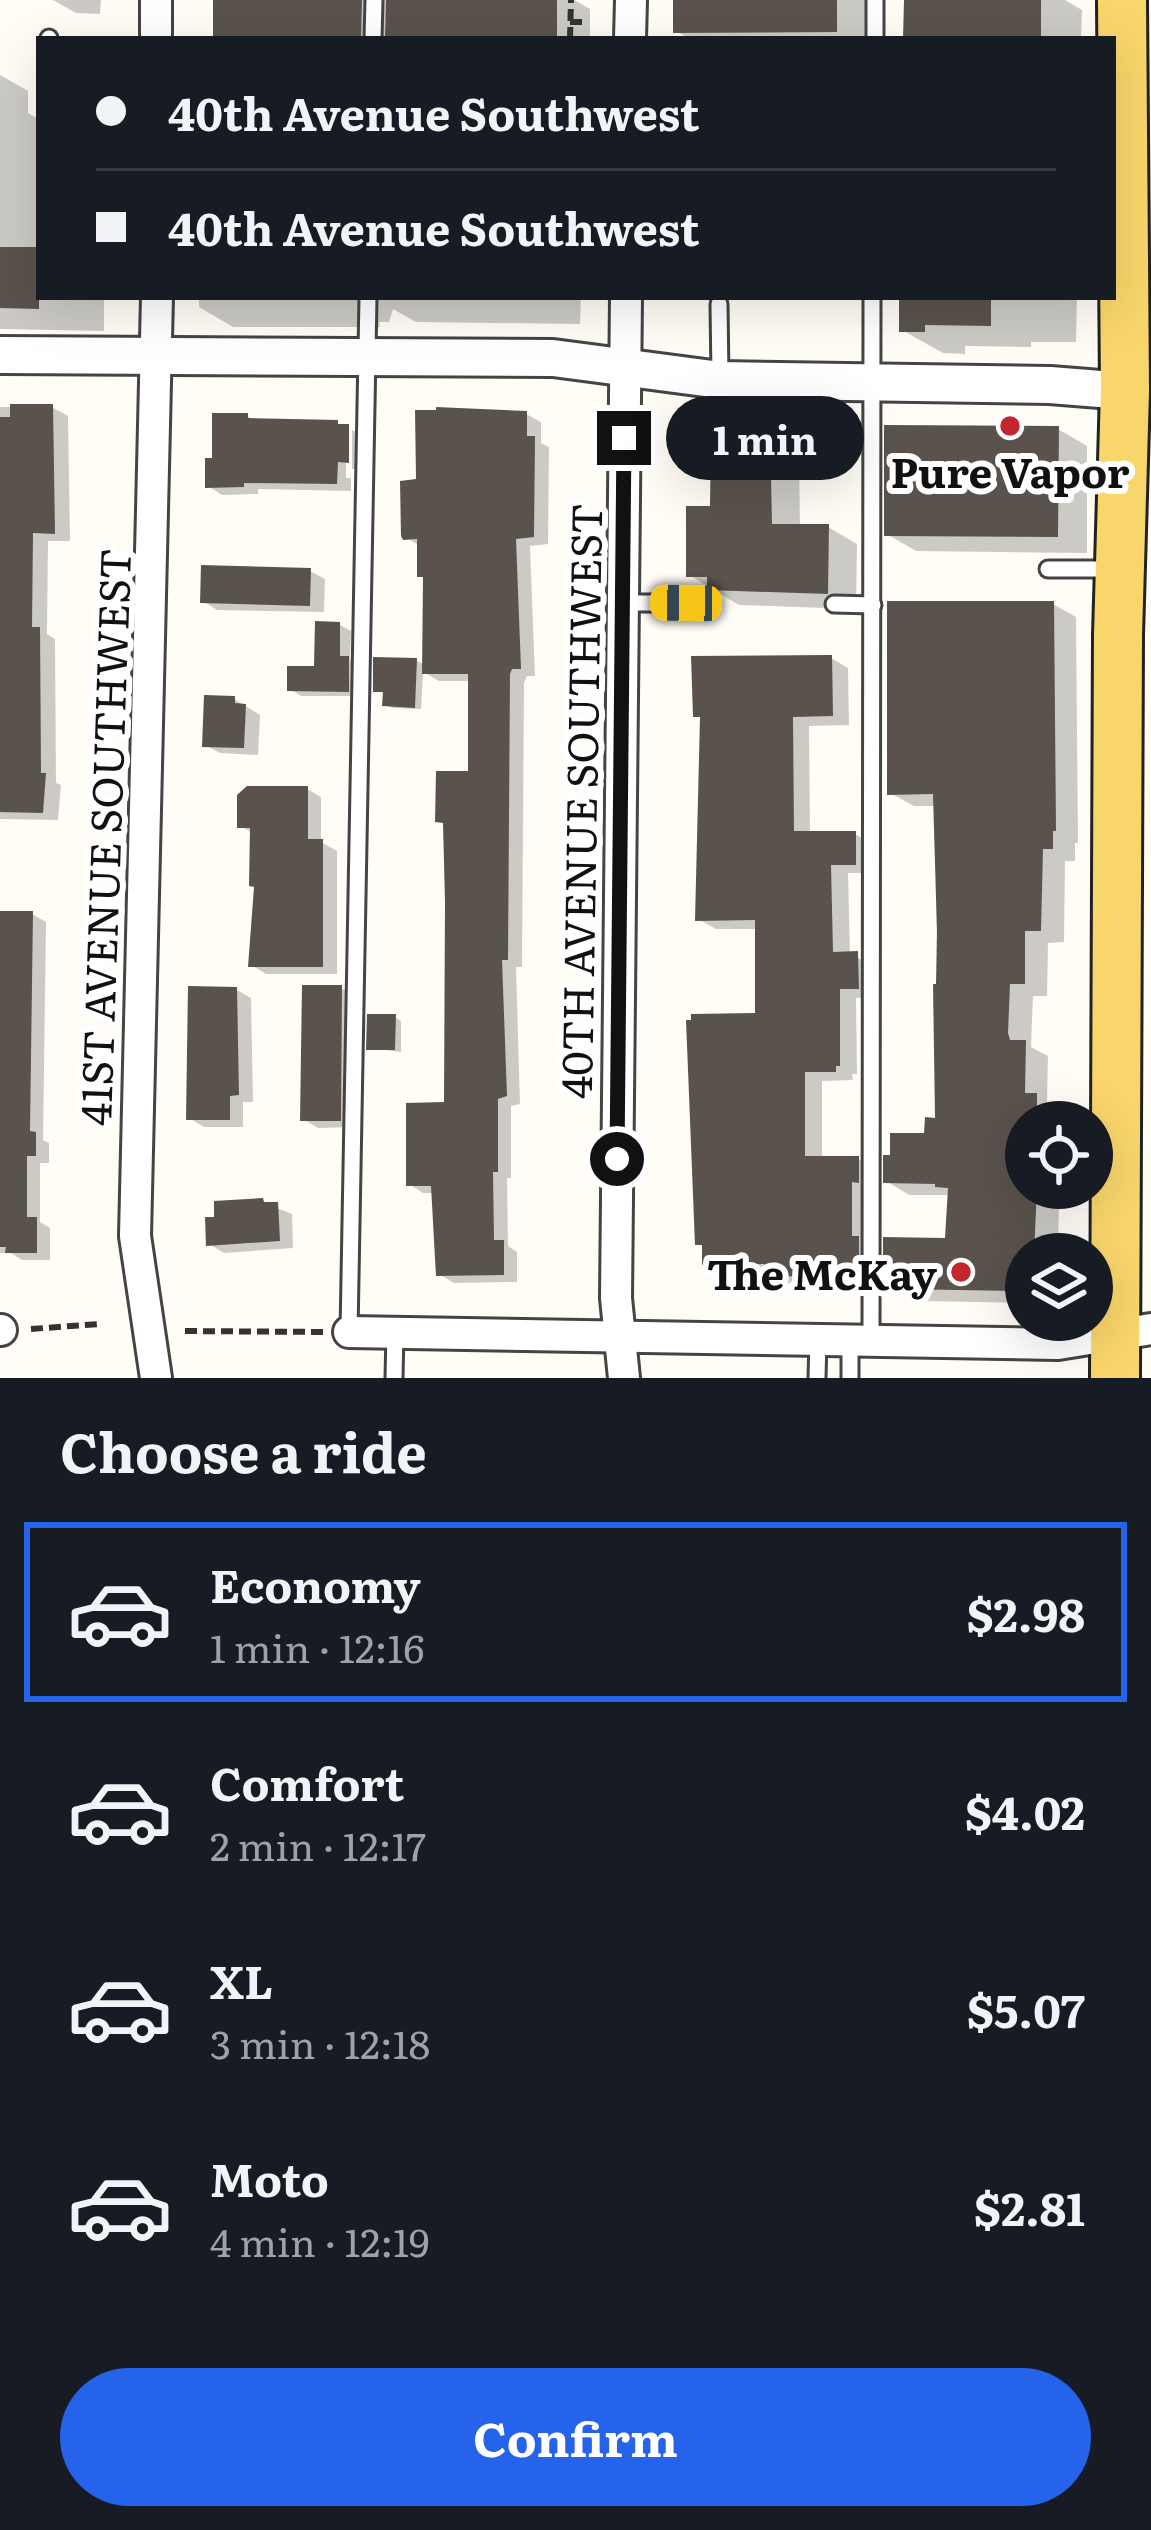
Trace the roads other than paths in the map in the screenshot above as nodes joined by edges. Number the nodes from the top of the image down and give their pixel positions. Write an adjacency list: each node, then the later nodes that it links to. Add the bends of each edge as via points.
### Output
1 (156, 0): 6 (street)
2 (374, 0): 7 (lane)
3 (631, 0): 8 (street)
4 (875, 0): 9 (lane)
5 (1122, 0): 21 (main road)
6 (156, 36)
7 (373, 36)
8 (630, 36)
9 (875, 36)
10 (157, 300): 16 (street, 41ST AVENUE SOUTHWEST)
11 (368, 300): 17 (lane)
12 (626, 300): 18 (street, 40TH AVENUE SOUTHWEST)
13 (872, 300): 20 (lane)
14 (719, 304): 19 (lane)
15 (0, 355): 16 (street)
16 (158, 356): 17 (street); 34 (street, 41ST AVENUE SOUTHWEST, via 135,1236)
17 (367, 357): 18 (street, via 553,358); 28 (lane)
18 (625, 367): 19 (street); 24 (street, 40TH AVENUE SOUTHWEST)
19 (720, 380): 20 (street)
20 (874, 383): 21 (street); 27 (lane)
21 (1138, 391): 23 (main road)
22 (1048, 569): 23 (lane)
23 (1120, 569): 33 (main road)
24 (622, 602): 25 (lane); 30 (street, 40TH AVENUE SOUTHWEST)
25 (686, 603)
26 (834, 604): 27 (lane)
27 (873, 605): 32 (lane)
28 (341, 1332): 29 (street)
29 (394, 1332): 30 (street); 35 (lane)
30 (619, 1334): 31 (street); 36 (street, 40TH AVENUE SOUTHWEST)
31 (818, 1339): 32 (street); 37 (lane)
32 (861, 1340): 33 (street); 38 (lane)
33 (1128, 1347)
34 (156, 1378)
35 (394, 1378)
36 (624, 1378)
37 (818, 1378)
38 (850, 1378)

